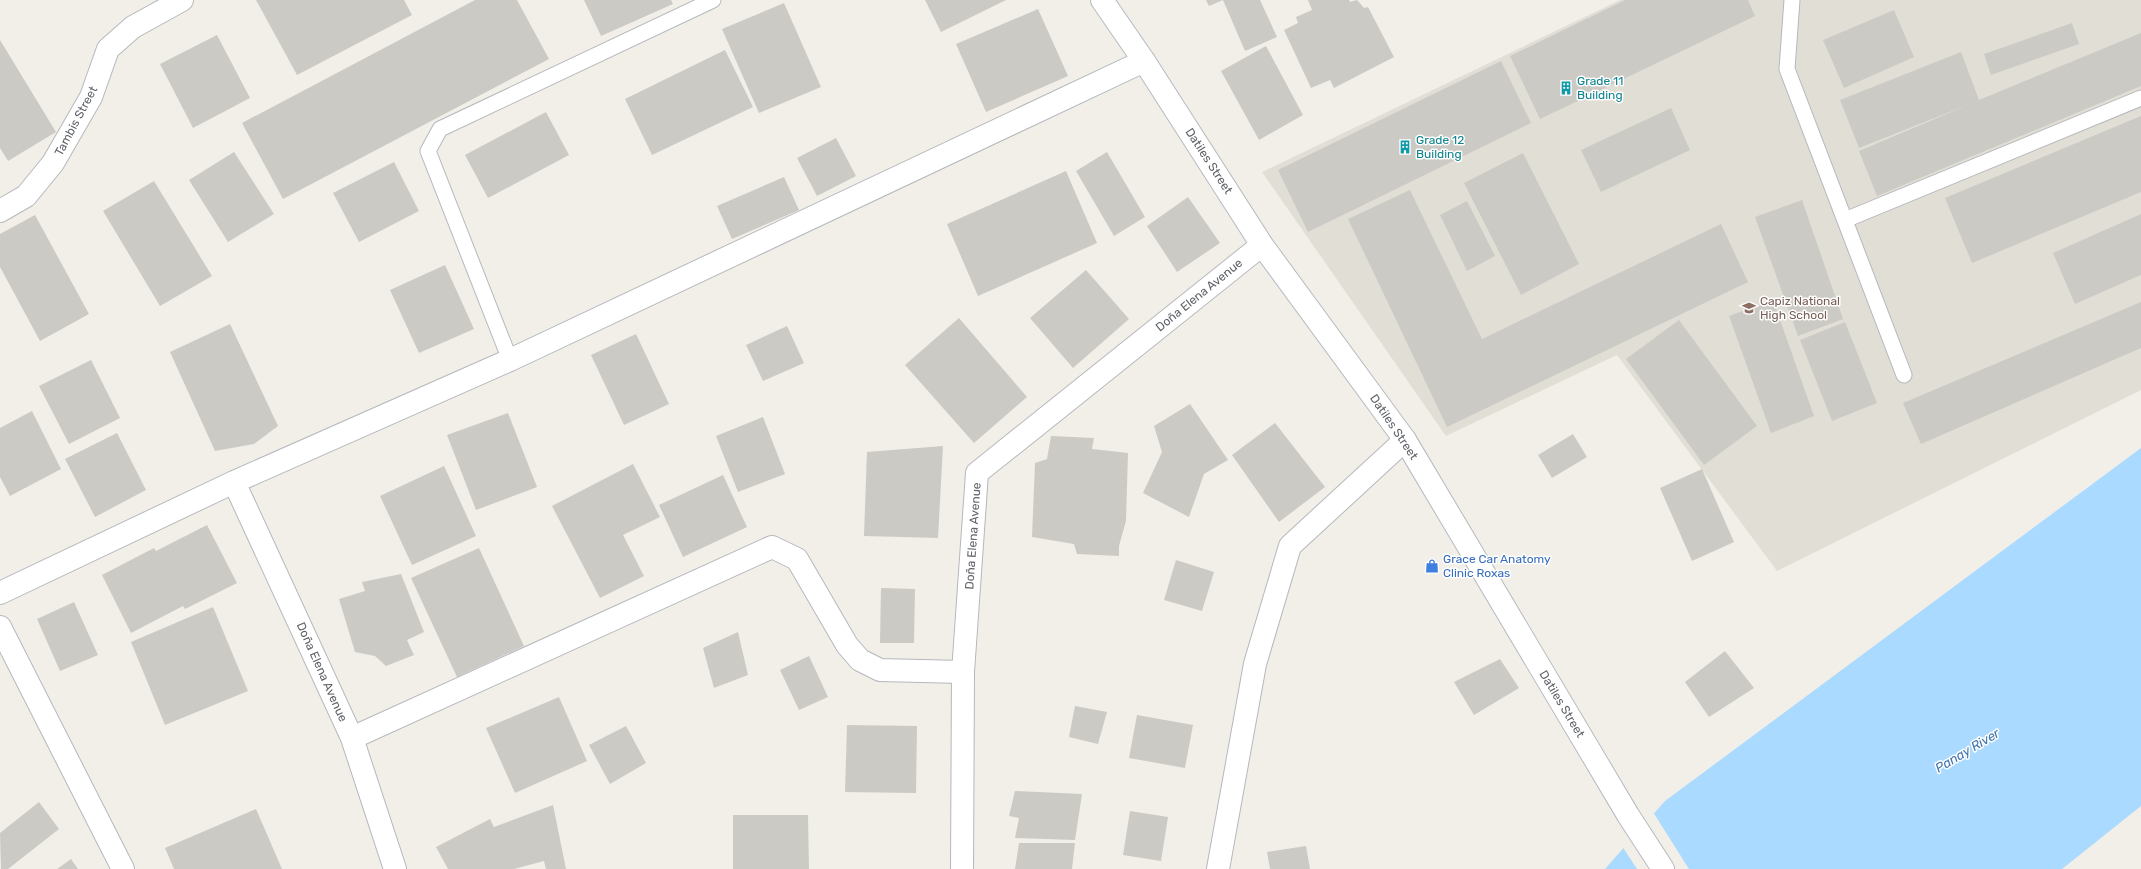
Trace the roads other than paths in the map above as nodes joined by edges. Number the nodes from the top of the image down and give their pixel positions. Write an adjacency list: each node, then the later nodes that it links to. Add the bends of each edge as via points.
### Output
1 (182, 0): 7 (street, Tambis Street, via 133,27 108,49 91,97 53,164 26,196)
2 (713, 0): 10 (lane, via 440,129 428,150)
3 (1102, 0): 5 (street, Datiles Street)
4 (1792, 0): 8 (lane, via 1787,69)
5 (1144, 61): 9 (street, Datiles Street); 10 (street)
6 (2141, 98): 8 (lane)
7 (0, 211)
8 (1845, 220): 11 (lane)
9 (1262, 245): 12 (street, Datiles Street); 16 (street, Doña Elena Avenue, via 978,473)
10 (510, 360): 13 (street)
11 (1904, 375)
12 (1405, 440): 21 (street, via 1290,546 1255,664); 22 (street, Datiles Street, via 1628,815)
13 (234, 482): 14 (street); 17 (street, Doña Elena Avenue)
14 (0, 593)
15 (0, 627): 18 (street)
16 (963, 672): 17 (street, via 880,670 860,660 846,645 797,559 772,547); 20 (street, Doña Elena Avenue)
17 (352, 738): 19 (street, Doña Elena Avenue)
18 (123, 869)
19 (395, 869)
20 (962, 869)
21 (1218, 869)
22 (1663, 869)

